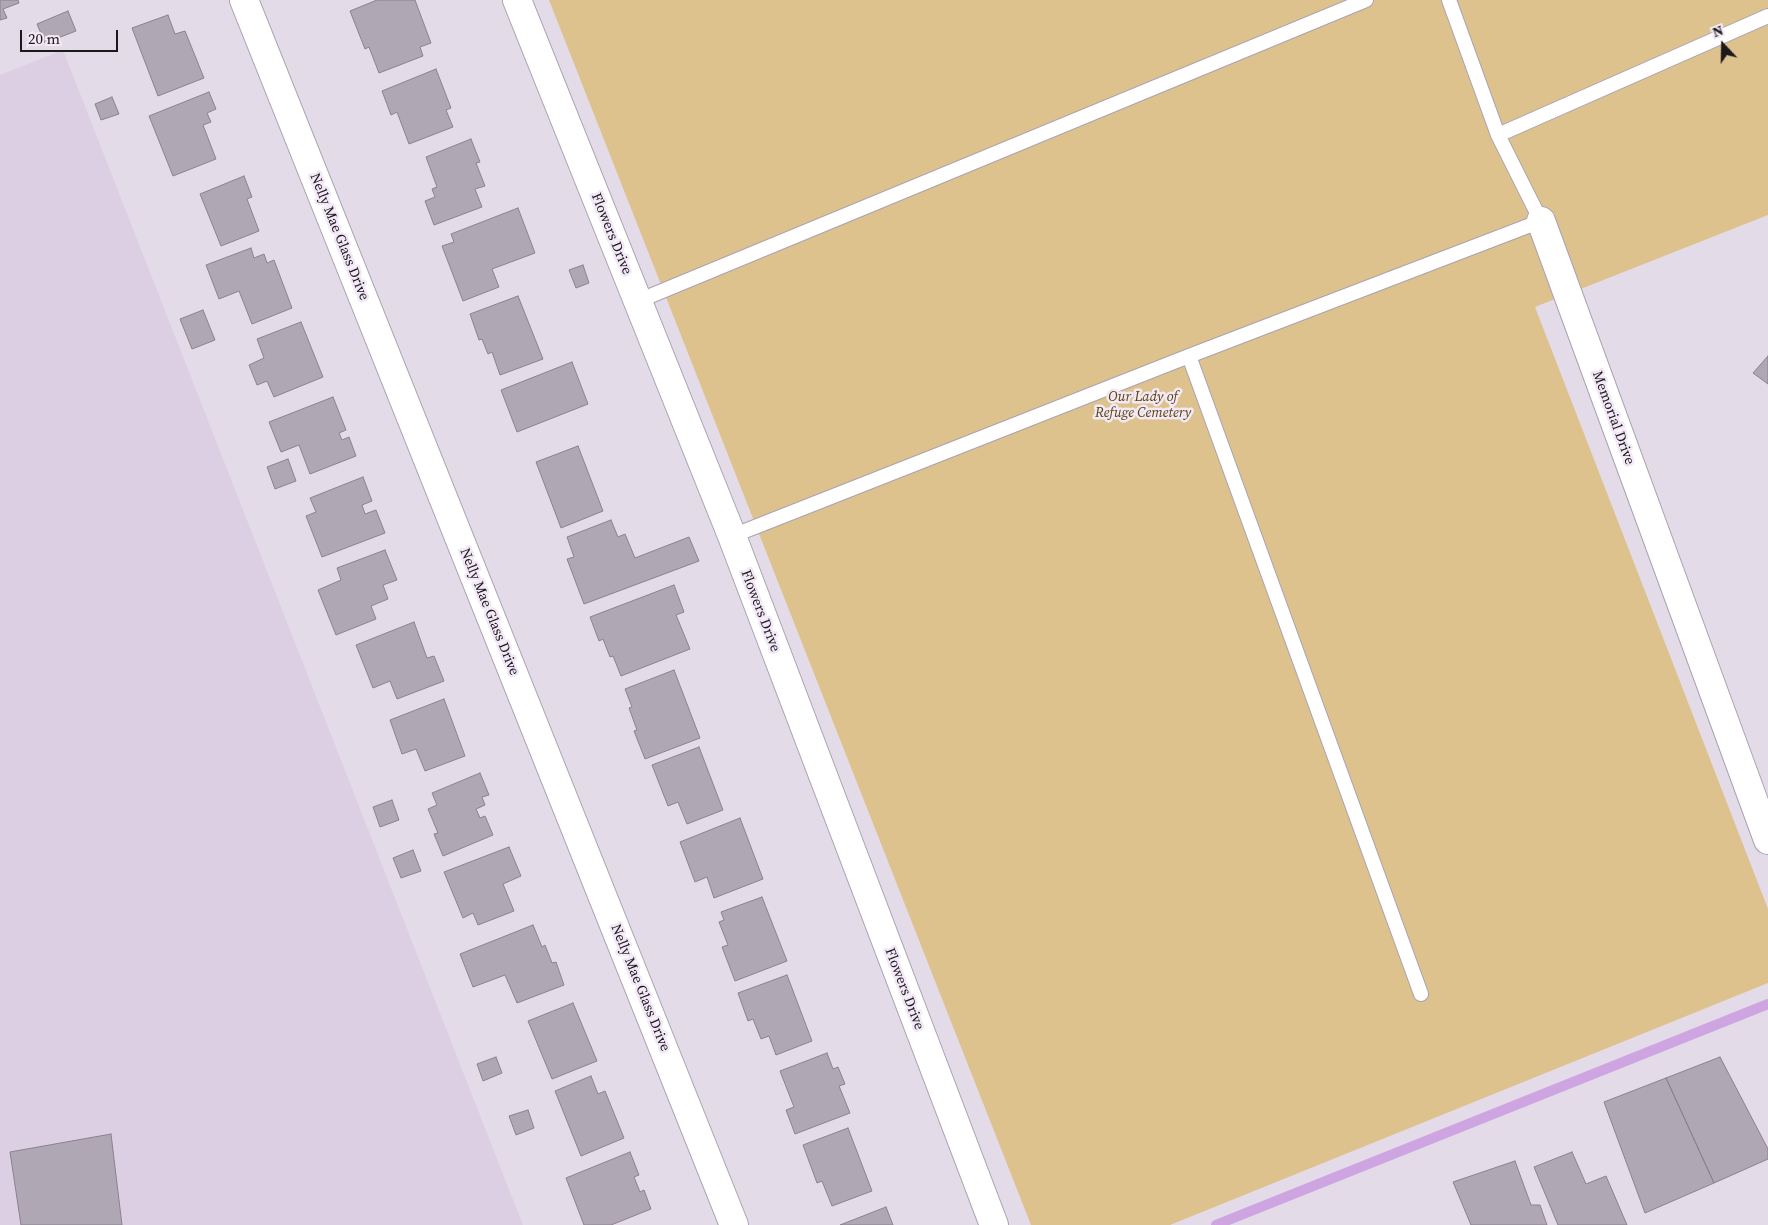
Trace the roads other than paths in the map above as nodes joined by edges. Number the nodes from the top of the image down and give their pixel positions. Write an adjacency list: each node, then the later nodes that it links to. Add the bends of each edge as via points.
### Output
1 (244, 0): 13 (street, Nelly Mae Glass Drive)
2 (516, 0): 8 (street, Flowers Drive)
3 (1366, 0): 8 (lane)
4 (1449, 0): 6 (lane, Memorial Drive)
5 (1768, 16): 6 (lane)
6 (1498, 135): 7 (lane, Memorial Drive)
7 (1541, 221): 9 (lane); 11 (street, Memorial Drive)
8 (638, 301): 10 (street, Flowers Drive)
9 (1189, 356): 10 (lane); 12 (lane)
10 (732, 536): 14 (street, Flowers Drive)
11 (1768, 840)
12 (1421, 994)
13 (734, 1225)
14 (994, 1225)

